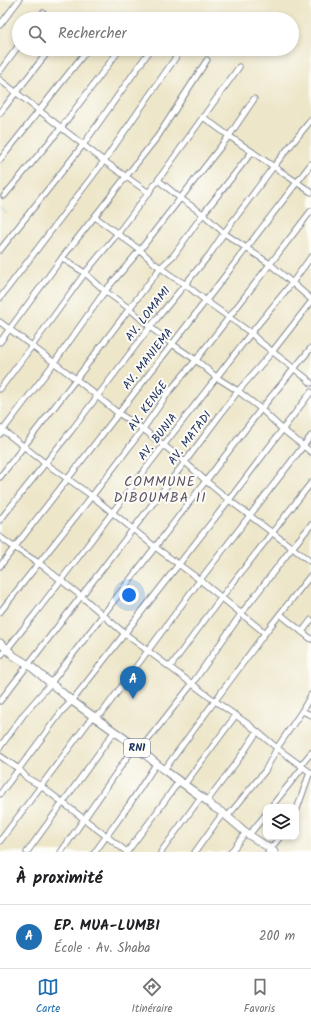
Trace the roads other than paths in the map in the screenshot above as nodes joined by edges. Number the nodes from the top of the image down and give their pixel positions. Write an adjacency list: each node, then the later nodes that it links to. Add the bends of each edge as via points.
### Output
1 (19, 0): 2 (street)
2 (0, 25)
3 (12, 55): 11 (street)
4 (44, 56): 13 (street)
5 (83, 56): 15 (street)
6 (115, 56): 19 (street)
7 (145, 56): 21 (street)
8 (176, 57): 24 (street)
9 (207, 60): 27 (street, via 158,136)
10 (239, 67): 17 (street)
11 (0, 71)
12 (0, 80): 13 (street)
13 (16, 92): 15 (street); 16 (street)
14 (254, 99): 20 (street)
15 (40, 111): 19 (street); 23 (street)
16 (0, 113)
17 (204, 117): 20 (street); 28 (street)
18 (311, 120): 26 (street, AV. LOMAMI)
19 (61, 128): 21 (street); 32 (street)
20 (229, 136): 22 (street); 33 (street)
21 (83, 145): 24 (street); 40 (street)
22 (252, 152): 26 (street); 35 (street)
23 (0, 160)
24 (104, 161): 27 (street); 50 (street)
25 (311, 164): 29 (street, AV. MANIEMA)
26 (274, 166): 29 (street); 38 (street, AV. LOMAMI)
27 (126, 177): 31 (street); 36 (street)
28 (158, 180): 31 (street); 33 (street)
29 (296, 183): 30 (street); 39 (street, AV. MANIEMA)
30 (311, 192)
31 (148, 193): 37 (street)
32 (4, 196)
33 (180, 198): 35 (street); 41 (street)
34 (311, 211): 44 (street, AV. KENGE)
35 (203, 214): 38 (street); 45 (street, via 174,255)
36 (95, 217): 37 (street); 43 (street)
37 (118, 233): 41 (street); 46 (street)
38 (224, 233): 39 (street); 48 (street, AV. LOMAMI)
39 (246, 249): 44 (street); 52 (street, AV. MANIEMA)
40 (0, 250)
41 (140, 250): 45 (street); 49 (street)
42 (311, 257): 47 (street, AV. BUNIA)
43 (62, 258): 46 (street); 58 (street)
44 (270, 264): 47 (street); 55 (street, AV. KENGE)
45 (161, 267): 48 (street); 54 (street)
46 (85, 273): 49 (street); 62 (street)
47 (292, 283): 51 (street); 59 (street, AV. BUNIA)
48 (185, 284): 52 (street); 57 (street, AV. LOMAMI)
49 (105, 291): 54 (street); 66 (street)
50 (0, 298)
51 (311, 299)
52 (206, 301): 55 (street); 61 (street, AV. MANIEMA)
53 (311, 302): 64 (street, AV. MATADI)
54 (130, 309): 57 (street); 69 (street)
55 (229, 317): 59 (street); 65 (street, AV. KENGE)
56 (0, 322): 58 (street)
57 (150, 327): 61 (street); 74 (street, AV. LOMAMI)
58 (10, 330): 60 (street); 62 (street)
59 (251, 334): 64 (street); 68 (street, AV. BUNIA)
60 (0, 342)
61 (172, 344): 65 (street); 76 (street, AV. MANIEMA)
62 (32, 346): 66 (street); 71 (street)
63 (311, 348): 67 (street)
64 (272, 352): 67 (street); 72 (street, AV. MATADI)
65 (196, 360): 68 (street); 77 (street, AV. KENGE, via 168,393)
66 (54, 363): 69 (street); 79 (street)
67 (294, 369): 70 (street); 75 (street)
68 (216, 377): 72 (street); 82 (street, AV. BUNIA)
69 (76, 379): 74 (street); 81 (street)
70 (311, 383)
71 (0, 389)
72 (238, 392): 75 (street); 85 (street, AV. MATADI)
73 (311, 392): 78 (street)
74 (97, 396): 76 (street); 86 (street, AV. LOMAMI)
75 (261, 409): 78 (street); 89 (street)
76 (118, 413): 77 (street); 88 (street, AV. MANIEMA)
77 (143, 429): 82 (street); 91 (street, AV. KENGE)
78 (282, 429): 83 (street); 92 (street)
79 (1, 431): 81 (street)
80 (311, 436): 83 (street)
81 (24, 446): 86 (street); 87 (street)
82 (163, 446): 85 (street); 93 (street, AV. BUNIA)
83 (303, 446): 84 (street); 94 (street)
84 (311, 452)
85 (185, 462): 89 (street); 97 (street, AV. MATADI)
86 (45, 463): 88 (street); 95 (street, AV. LOMAMI)
87 (0, 477)
88 (67, 480): 91 (street); 101 (street, AV. MANIEMA)
89 (206, 481): 92 (street); 100 (street)
90 (311, 483): 98 (street)
91 (92, 496): 93 (street); 104 (street, AV. KENGE)
92 (228, 500): 94 (street); 105 (street)
93 (112, 513): 97 (street); 109 (street, AV. BUNIA)
94 (250, 515): 98 (street); 108 (street)
95 (0, 520)
96 (311, 525): 102 (street)
97 (133, 528): 100 (street); 110 (street, AV. MATADI)
98 (272, 533): 102 (street); 111 (street)
99 (0, 537): 101 (street)
100 (155, 547): 105 (street); 115 (street)
101 (15, 548): 104 (street); 106 (street, AV. MANIEMA)
102 (292, 548): 103 (street); 113 (street)
103 (311, 562)
104 (39, 564): 109 (street); 112 (street, AV. KENGE)
105 (178, 564): 108 (street); 118 (street)
106 (0, 566)
107 (311, 576): 114 (street)
108 (200, 580): 111 (street); 123 (street)
109 (60, 581): 110 (street); 122 (street, AV. BUNIA)
110 (81, 596): 115 (street); 125 (street, AV. MATADI)
111 (221, 598): 113 (street); 126 (street)
112 (0, 612)
113 (241, 614): 119 (street); 128 (street)
114 (280, 614): 117 (street); 119 (street)
115 (103, 615): 118 (street); 127 (street)
116 (311, 620): 117 (street)
117 (302, 632): 120 (street)
118 (124, 633): 123 (street); 130 (street)
119 (265, 633): 131 (street)
120 (311, 639)
121 (0, 643): 122 (highway, RN1)
122 (7, 649): 124 (street, AV. BUNIA); 125 (highway, RN1)
123 (147, 650): 126 (street); 136 (street, via 102,713)
124 (0, 656)
125 (29, 665): 127 (highway, RN1); 132 (street, AV. MATADI)
126 (170, 667): 128 (street)
127 (50, 684): 130 (highway, RN1); 139 (street)
128 (192, 684): 131 (street); 141 (street)
129 (311, 695): 133 (street)
130 (72, 701): 136 (highway, RN1); 146 (street)
131 (215, 701): 134 (street); 147 (street)
132 (0, 702)
133 (302, 711): 135 (street); 140 (street)
134 (236, 715): 138 (street); 149 (street)
135 (311, 715)
136 (93, 716): 137 (highway, RN1); 150 (street)
137 (114, 732): 141 (highway, RN1); 153 (street)
138 (257, 732): 140 (street); 152 (street, via 241,756)
139 (0, 747)
140 (277, 748): 145 (street); 156 (street, via 265,770)
141 (137, 749): 144 (highway, RN1); 158 (street)
142 (311, 753): 145 (street)
143 (0, 756): 146 (street)
144 (156, 764): 147 (highway, RN1); 160 (street)
145 (302, 766): 148 (street); 154 (street)
146 (19, 769): 150 (street, via 27,778); 151 (street)
147 (164, 770): 149 (highway, RN1)
148 (311, 773): 155 (street)
149 (182, 783): 152 (highway, RN1); 167 (street)
150 (41, 786): 153 (street); 161 (street)
151 (0, 794)
152 (204, 799): 156 (highway, RN1); 168 (street)
153 (63, 803): 158 (street); 164 (street)
154 (273, 804)
155 (299, 804)
156 (225, 815): 159 (highway, RN1); 169 (street)
157 (263, 817): 159 (street)
158 (84, 819): 160 (street); 165 (street)
159 (248, 833): 163 (highway, RN1); 170 (street)
160 (106, 837): 166 (street); 167 (street)
161 (0, 840)
162 (278, 840): 163 (street)
163 (271, 851)
164 (27, 852)
165 (61, 852)
166 (95, 852)
167 (127, 852)
168 (161, 852)
169 (195, 852)
170 (231, 852)

